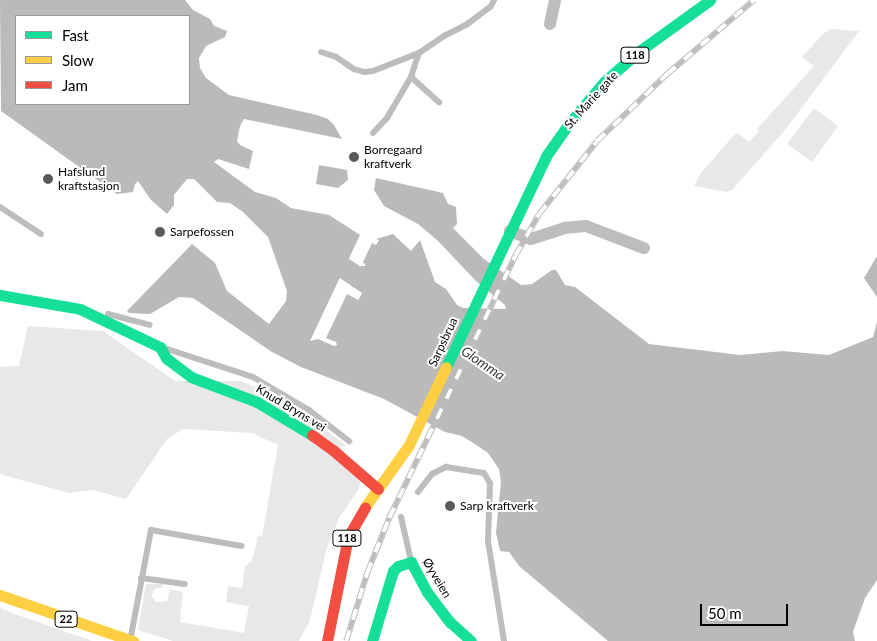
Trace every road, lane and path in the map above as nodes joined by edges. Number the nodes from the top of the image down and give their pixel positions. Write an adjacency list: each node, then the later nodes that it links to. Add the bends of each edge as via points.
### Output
1 (494, 0): 6 (lane, via 466,25)
2 (555, 0): 4 (street)
3 (710, 0): 11 (main road, St. Marie gate / 118, via 623,65 587,101 558,138)
4 (550, 24)
5 (320, 52): 6 (lane, via 364,72)
6 (419, 53): 7 (lane)
7 (410, 77): 8 (lane); 9 (lane, via 387,118)
8 (439, 102)
9 (373, 133)
10 (0, 207): 12 (lane)
11 (510, 231): 13 (street, via 531,239 564,228 586,226); 14 (main road, St. Marie gate / 118)
12 (41, 234)
13 (644, 248)
14 (502, 250): 20 (main road, Sarpsbrua / 118, via 409,445)
15 (0, 295): 16 (main road, via 67,306)
16 (97, 316): 17 (lane, via 112,315); 18 (main road)
17 (150, 325)
18 (160, 347): 19 (lane, via 253,377 309,410); 20 (main road, Knud Bryns vei, via 166,358 191,377 258,402 297,425 334,451)
19 (350, 441)
20 (378, 490): 28 (main road, 118, via 348,537)
21 (418, 492): 34 (lane, via 432,474 446,467 484,473 490,483 488,541)
22 (401, 517): 24 (lane, Øyveien)
23 (242, 546): 25 (lane, via 151,530)
24 (411, 562): 32 (main road, via 393,571); 33 (main road, Øyveien, via 427,592 450,622)
25 (141, 578): 26 (lane); 30 (lane)
26 (185, 584)
27 (0, 595): 30 (main road, 22)
28 (335, 595): 29 (main road, 118); 31 (main road, 118)
29 (318, 628)
30 (132, 641)
31 (327, 641)
32 (372, 641)
33 (470, 641)
34 (504, 641)

